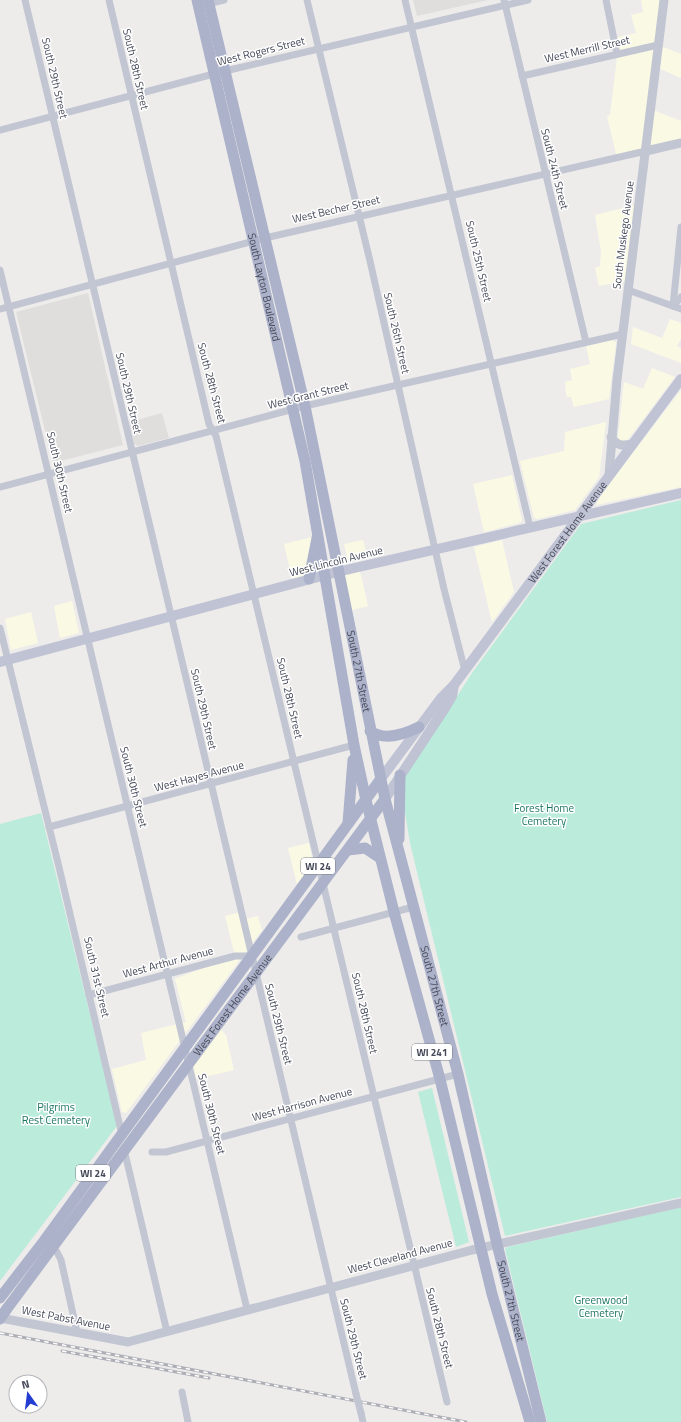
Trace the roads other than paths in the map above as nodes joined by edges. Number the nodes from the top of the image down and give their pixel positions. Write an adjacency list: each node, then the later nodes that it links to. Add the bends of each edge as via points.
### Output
1 (25, 0): 18 (street, South 29th Street)
2 (109, 0): 17 (street, South 28th Street)
3 (224, 0): 9 (street)
4 (307, 0): 13 (street, South 26th Street)
5 (405, 0): 11 (street, South 25th Street)
6 (528, 0): 10 (street, West Rogers Street)
7 (606, 0): 14 (street)
8 (664, 0): 12 (street, South Muskego Avenue)
9 (203, 2): 15 (main road, South Layton Boulevard)
10 (505, 3): 11 (street, West Rogers Street); 16 (street, South 24th Street)
11 (411, 26): 13 (street, West Rogers Street); 23 (street, South 25th Street)
12 (658, 45): 14 (street, West Merrill Street); 21 (street, South Muskego Avenue)
13 (318, 48): 15 (street, West Rogers Street); 24 (street, South 26th Street)
14 (617, 54): 16 (street, West Merrill Street)
15 (220, 72): 17 (street, West Rogers Street); 26 (main road, South Layton Boulevard); 27 (main road, South Layton Boulevard)
16 (522, 76): 22 (street, South 24th Street)
17 (131, 95): 18 (street, West Rogers Street); 28 (street, South 28th Street)
18 (52, 116): 19 (street, West Rogers Street); 30 (street, South 29th Street)
19 (0, 130)
20 (681, 143): 21 (street, West Becher Street)
21 (646, 151): 22 (street, West Becher Street); 31 (street, South Muskego Avenue)
22 (546, 174): 23 (street, West Becher Street); 38 (street, South 24th Street)
23 (452, 195): 24 (street, West Becher Street); 39 (street, South 25th Street)
24 (358, 216): 26 (street, West Becher Street); 41 (street, South 26th Street)
25 (681, 227): 33 (street)
26 (265, 238): 27 (street, West Becher Street); 42 (main road, South Layton Boulevard)
27 (253, 241): 28 (street, West Becher Street); 43 (main road, South Layton Boulevard)
28 (172, 262): 30 (street, West Becher Street); 44 (street, South 28th Street, via 209,424)
29 (0, 270): 34 (street, South 30th Street)
30 (92, 284): 34 (street, West Becher Street); 47 (street, South 29th Street)
31 (628, 290): 33 (street); 37 (street, South Muskego Avenue)
32 (681, 297): 33 (street)
33 (673, 306): 36 (street)
34 (8, 307): 35 (street, West Becher Street); 48 (street, South 30th Street)
35 (0, 309)
36 (681, 309)
37 (623, 334): 38 (street, West Grant Street); 45 (street, South Muskego Avenue)
38 (586, 342): 39 (street, West Grant Street)
39 (492, 364): 41 (street, West Grant Street); 53 (street, South 25th Street)
40 (681, 379): 46 (main road, West Forest Home Avenue)
41 (398, 386): 42 (street, West Grant Street); 55 (street, South 26th Street)
42 (305, 406): 43 (street, West Grant Street); 56 (main road, South Layton Boulevard)
43 (293, 409): 44 (street, West Grant Street); 54 (main road, South Layton Boulevard, via 306,461)
44 (213, 431): 47 (street, West Grant Street); 59 (street, South 28th Street)
45 (611, 437): 46 (street, via 622,446); 49 (street, South Muskego Avenue)
46 (632, 444): 49 (main road, West Forest Home Avenue)
47 (132, 452): 48 (street, West Grant Street); 60 (street, South 29th Street)
48 (49, 474): 50 (street, West Grant Street); 62 (street, South 30th Street)
49 (609, 474): 52 (main road, West Forest Home Avenue)
50 (0, 488)
51 (681, 493): 52 (main road, West Lincoln Avenue)
52 (578, 516): 53 (main road, West Lincoln Avenue); 64 (main road, West Forest Home Avenue)
53 (530, 527): 55 (main road, West Lincoln Avenue)
54 (318, 531): 57 (main road, South Layton Boulevard); 58 (main road)
55 (435, 549): 56 (main road, West Lincoln Avenue); 64 (street, South 26th Street)
56 (337, 572): 57 (main road, West Lincoln Avenue); 67 (main road, South 27th Street)
57 (325, 575): 58 (main road, West Lincoln Avenue); 68 (main road, South 27th Street)
58 (309, 579): 59 (main road, West Lincoln Avenue)
59 (254, 594): 60 (main road, West Lincoln Avenue); 69 (street, South 28th Street)
60 (171, 616): 62 (main road, West Lincoln Avenue); 72 (street, South 29th Street)
61 (0, 628): 63 (street, South 31st Street)
62 (88, 638): 63 (main road, West Lincoln Avenue); 75 (street, South 30th Street)
63 (4, 661): 78 (street, South 31st Street)
64 (465, 671): 65 (main road, West Forest Home Avenue)
65 (454, 685): 66 (main road, West Forest Home Avenue); 70 (main road, West Forest Home Avenue, via 452,696 445,708)
66 (419, 726): 67 (main road, via 386,736 376,735); 71 (main road, West Forest Home Avenue)
67 (370, 731): 71 (main road, South 27th Street)
68 (354, 745): 69 (street, West Hayes Avenue); 74 (main road, South 27th Street); 77 (main road)
69 (293, 762): 72 (street, West Hayes Avenue); 82 (street, South 28th Street)
70 (400, 775): 73 (main road, West Forest Home Avenue); 81 (main road)
71 (380, 780): 73 (main road, South 27th Street / WI 241); 74 (main road, West Forest Home Avenue / WI 24)
72 (210, 784): 75 (street, West Hayes Avenue); 88 (street, South 29th Street)
73 (385, 799): 76 (main road, West Forest Home Avenue / WI 24); 81 (main road, South 27th Street / WI 241)
74 (366, 800): 76 (main road, South 27th Street / WI 241); 77 (main road, West Forest Home Avenue / WI 24)
75 (128, 806): 78 (street, West Hayes Avenue); 89 (street, South 30th Street)
76 (370, 819): 79 (main road, West Forest Home Avenue / WI 24); 80 (main road, South 27th Street / WI 241)
77 (348, 824): 82 (main road, West Forest Home Avenue / WI 24)
78 (50, 827): 91 (street, South 31st Street)
79 (348, 850): 80 (main road, via 365,848); 83 (main road, West Forest Home Avenue / WI 24)
80 (380, 858): 85 (main road, South 27th Street / WI 241)
81 (400, 858): 84 (main road, South 27th Street / WI 241)
82 (318, 865): 83 (street, South 28th Street); 88 (main road, West Forest Home Avenue / WI 24)
83 (323, 885): 86 (street, South 28th Street); 90 (main road, West Forest Home Avenue / WI 24)
84 (413, 908): 85 (street); 94 (main road, South 27th Street / WI 241)
85 (394, 912): 86 (street); 95 (main road, South 27th Street / WI 241)
86 (333, 928): 87 (street); 96 (street, South 28th Street)
87 (301, 936)
88 (252, 956): 89 (street, West Arthur Avenue, via 235,956); 90 (street, South 29th Street); 92 (main road, West Forest Home Avenue / WI 24)
89 (167, 974): 91 (street, West Arthur Avenue); 92 (street, South 30th Street)
90 (256, 974): 93 (main road, West Forest Home Avenue / WI 24); 97 (street, South 29th Street)
91 (90, 994): 98 (street, South 31st Street)
92 (185, 1048): 93 (street, South 30th Street); 98 (main road, West Forest Home Avenue / WI 24)
93 (189, 1065): 99 (street, South 30th Street); 100 (main road, West Forest Home Avenue / WI 24)
94 (458, 1074): 95 (street, West Harrison Avenue); 104 (main road, South 27th Street / WI 241)
95 (440, 1079): 96 (street, West Harrison Avenue); 106 (main road, South 27th Street / WI 241)
96 (374, 1096): 97 (street, West Harrison Avenue); 107 (street, South 28th Street)
97 (290, 1118): 99 (street, West Harrison Avenue); 108 (street, South 29th Street)
98 (122, 1133): 100 (street, South 31st Street); 103 (main road, West Forest Home Avenue / WI 24)
99 (208, 1140): 101 (street, West Harrison Avenue, via 162,1153); 110 (street, South 30th Street)
100 (125, 1152): 105 (main road, West Forest Home Avenue / WI 24); 113 (street, South 31st Street)
101 (152, 1152)
102 (681, 1203): 104 (street, West Cleveland Avenue)
103 (44, 1241): 105 (street); 109 (main road, West Forest Home Avenue / WI 24)
104 (497, 1244): 106 (street, West Cleveland Avenue); 120 (main road, South 27th Street / WI 241)
105 (53, 1248): 111 (main road, West Forest Home Avenue / WI 24); 112 (street, via 61,1260)
106 (480, 1248): 107 (street, West Cleveland Avenue); 119 (main road, South 27th Street / WI 241)
107 (414, 1265): 108 (street, West Cleveland Avenue); 116 (street, South 28th Street)
108 (331, 1287): 110 (street, West Cleveland Avenue); 118 (street, South 29th Street, bridge)
109 (0, 1298)
110 (247, 1309): 113 (street, West Cleveland Avenue)
111 (2, 1316): 112 (street, West Pabst Avenue)
112 (77, 1332): 114 (street, West Pabst Avenue)
113 (167, 1332): 114 (street, West Cleveland Avenue)
114 (128, 1342)
115 (182, 1392): 117 (street)
116 (447, 1402)
117 (188, 1422)
118 (363, 1422)
119 (530, 1422)
120 (541, 1422)

